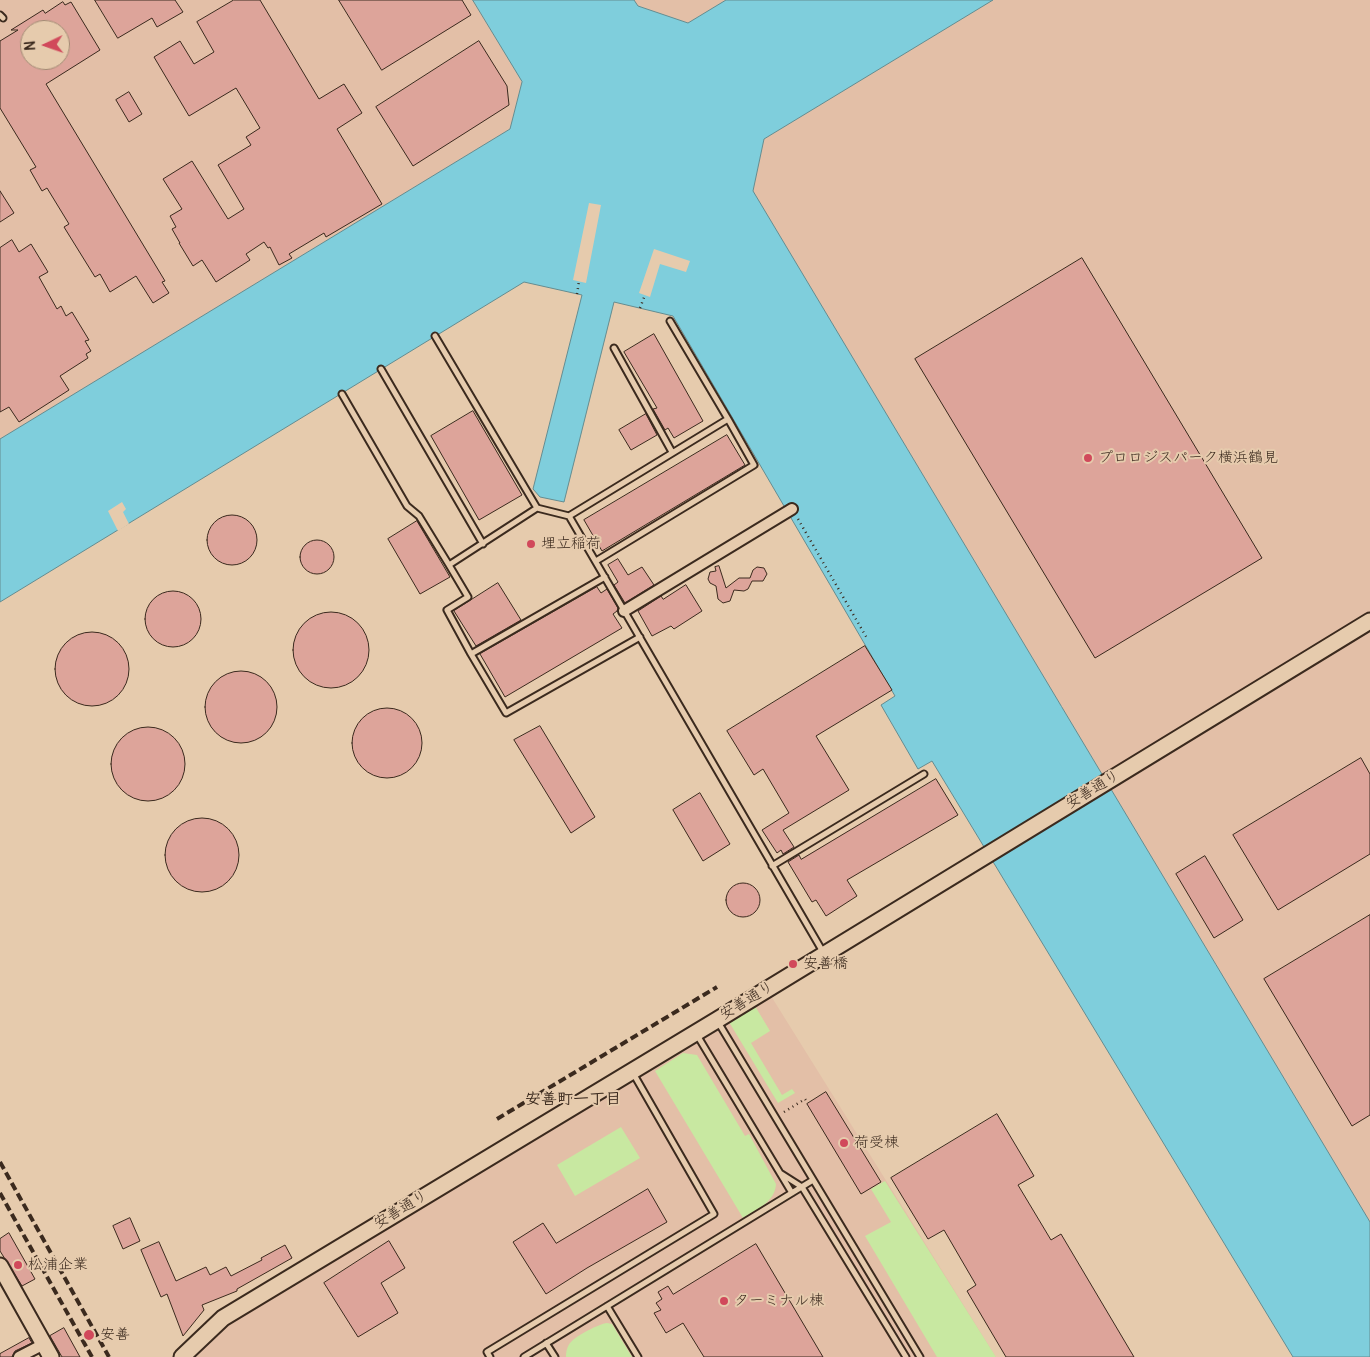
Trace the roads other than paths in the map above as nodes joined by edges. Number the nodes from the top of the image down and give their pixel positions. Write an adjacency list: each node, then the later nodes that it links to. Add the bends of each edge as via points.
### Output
1 (670, 321): 6 (lane)
2 (435, 336): 8 (lane)
3 (614, 348): 7 (lane)
4 (381, 369): 11 (lane)
5 (342, 394): 13 (lane, via 407,506 419,516)
6 (728, 419): 7 (lane); 12 (lane, via 754,465)
7 (672, 452): 10 (lane)
8 (537, 508): 10 (lane); 11 (lane)
9 (792, 509): 15 (street)
10 (569, 516): 12 (lane)
11 (483, 544): 13 (lane)
12 (596, 561): 14 (lane)
13 (449, 565): 18 (lane, via 468,597 447,610)
14 (605, 577): 15 (lane); 18 (lane)
15 (624, 611): 17 (lane)
16 (1370, 621): 21 (street, 安善通り)
17 (640, 638): 18 (lane, via 506,713); 20 (lane)
18 (472, 654)
19 (924, 774): 20 (lane)
20 (772, 866): 21 (lane)
21 (825, 954): 22 (street, 安善通り)
22 (717, 1020): 23 (street, 安善通り); 26 (lane)
23 (695, 1033): 24 (street, 安善通り); 25 (lane)
24 (632, 1070): 34 (street, 安善通り, via 223,1318); 35 (lane, via 714,1214 487,1352)
25 (780, 1173): 27 (lane); 28 (lane)
26 (813, 1180): 27 (lane); 40 (lane)
27 (802, 1188): 28 (lane); 39 (lane)
28 (792, 1193): 30 (lane)
29 (0, 1266): 32 (street)
30 (607, 1306): 31 (lane); 38 (lane)
31 (546, 1343): 36 (lane); 37 (lane)
32 (48, 1350): 33 (street)
33 (19, 1357)
34 (182, 1357)
35 (490, 1357)
36 (524, 1357)
37 (555, 1357)
38 (638, 1357)
39 (906, 1357)
40 (920, 1357)

